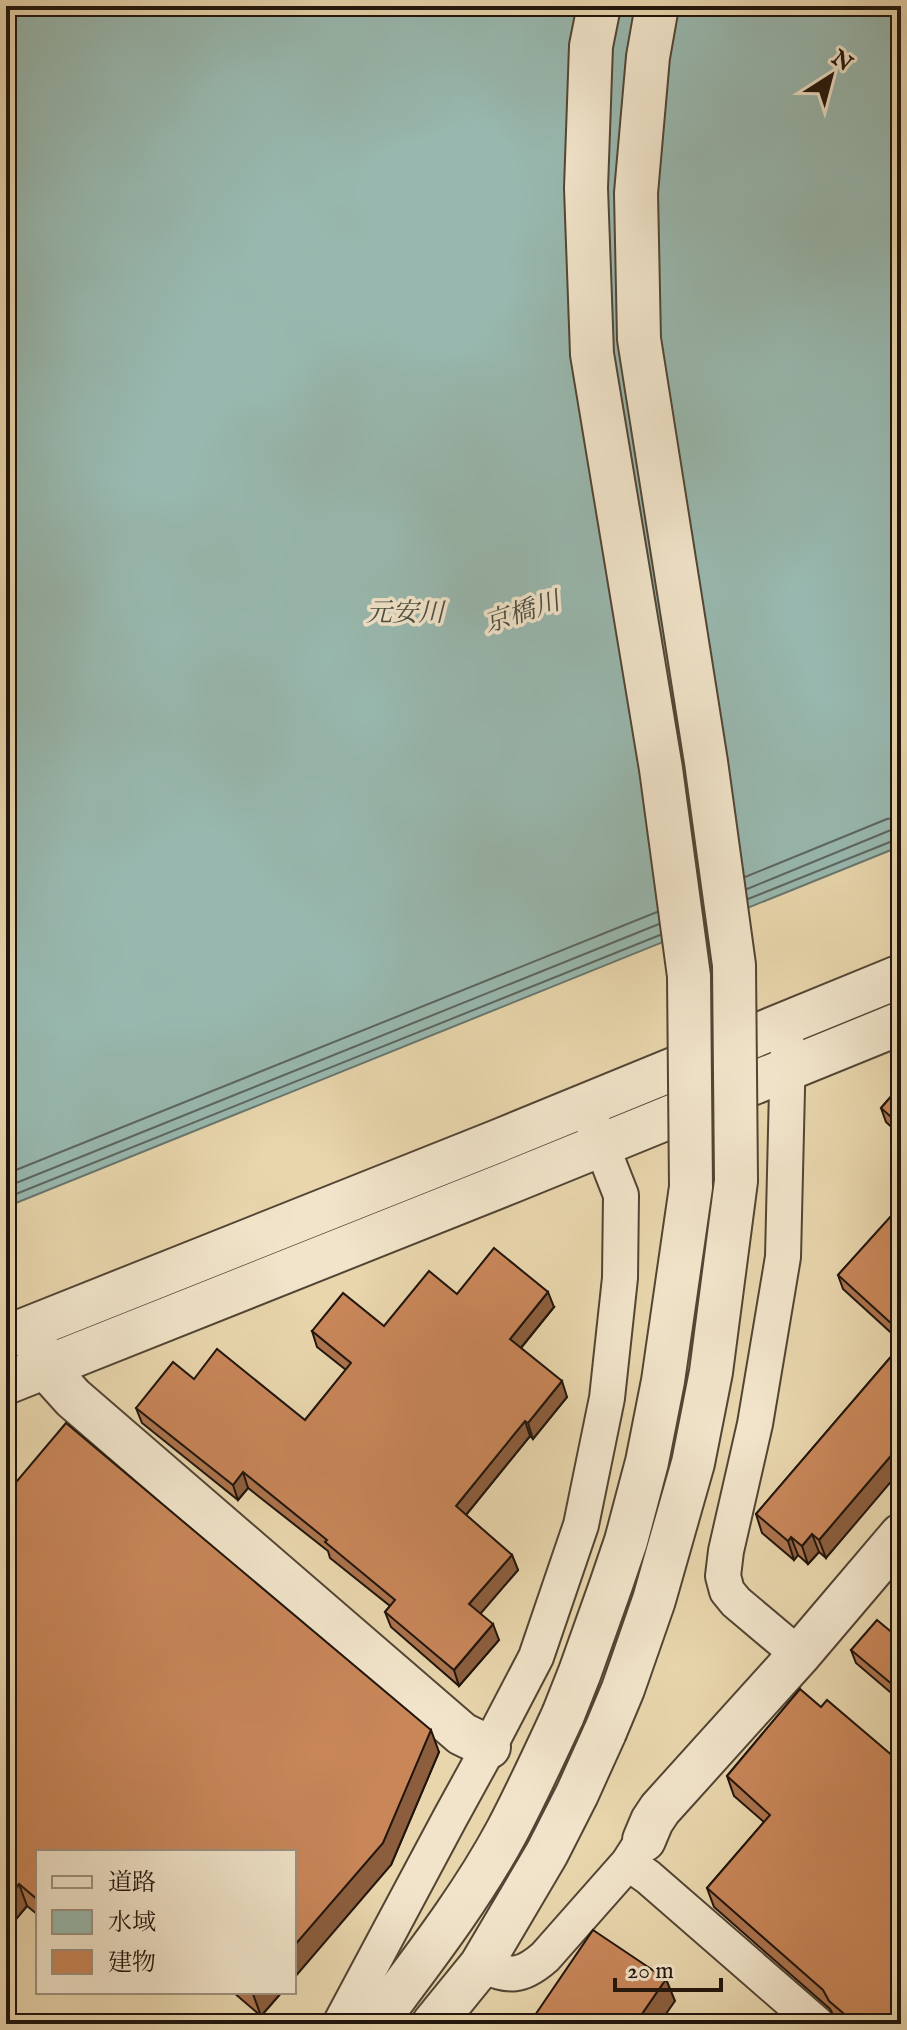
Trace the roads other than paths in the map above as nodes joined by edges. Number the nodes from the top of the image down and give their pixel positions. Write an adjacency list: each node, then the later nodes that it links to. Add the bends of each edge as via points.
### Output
1 (599, 6): 18 (street, bridge, via 591,46 586,188 592,354 661,769 689,976 691,1187 647,1462 580,1672 481,1876)
2 (657, 6): 16 (street, bridge, via 636,193 639,339 734,965 736,1181 711,1372 693,1463 654,1600 605,1732 547,1853)
3 (901, 976): 4 (street)
4 (788, 1023): 6 (street); 7 (street)
5 (901, 1023): 6 (street)
6 (788, 1069): 8 (street); 13 (street, via 783,1257 723,1576 736,1602)
7 (586, 1106): 8 (street); 9 (street)
8 (602, 1145): 10 (street); 14 (street, via 621,1195 620,1278 607,1398 581,1525 536,1657)
9 (18, 1333): 10 (street)
10 (45, 1367): 11 (street); 14 (street, via 73,1398 462,1734)
11 (6, 1383)
12 (901, 1535): 13 (street)
13 (799, 1655): 15 (street, via 660,1809)
14 (489, 1747): 17 (street)
15 (636, 1851): 16 (street, via 535,1966 523,1973 500,1973); 20 (street, via 648,1877)
16 (481, 1965): 19 (street)
17 (340, 2024)
18 (375, 2024)
19 (433, 2024)
20 (817, 2024)

